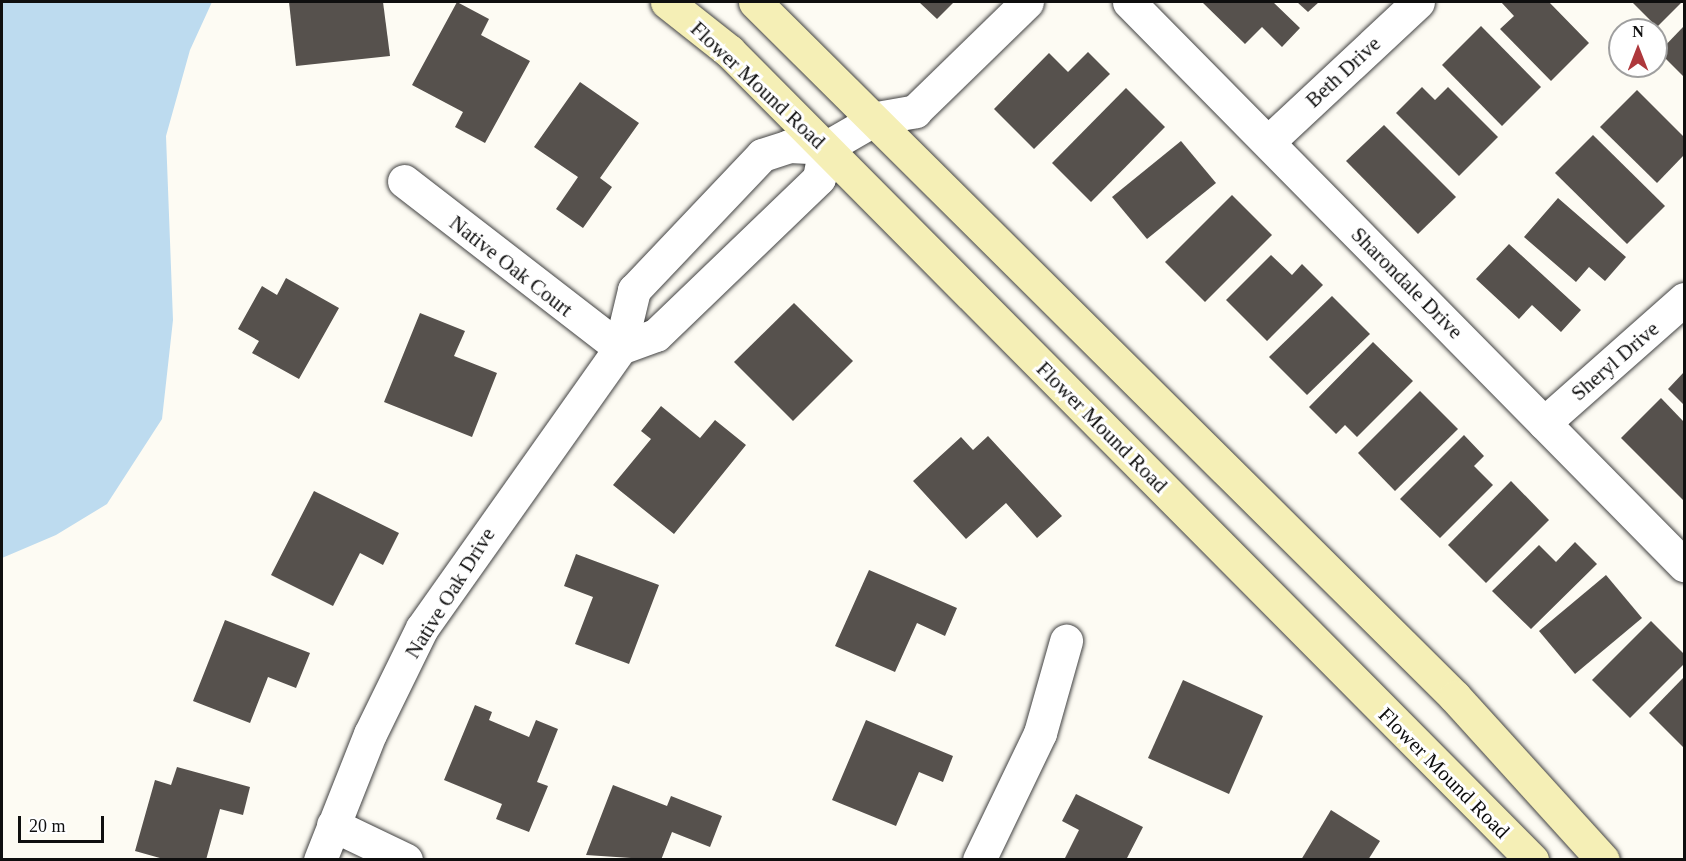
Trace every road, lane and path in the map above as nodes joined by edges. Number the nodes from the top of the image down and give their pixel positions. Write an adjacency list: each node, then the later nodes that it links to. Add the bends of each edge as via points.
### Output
1 (667, 2): 8 (main road, Flower Mound Road, via 729,51)
2 (755, 2): 6 (main road)
3 (1028, 2): 6 (street, via 915,111)
4 (1129, 2): 7 (street, Sharondale Drive)
5 (1418, 2): 7 (street, Beth Drive)
6 (877, 118): 8 (street); 20 (main road, via 1455,697)
7 (1268, 142): 12 (street, Sharondale Drive)
8 (825, 148): 11 (street, via 819,178 656,335); 11 (street, Native Oak Drive, via 789,146 762,155 634,290); 19 (main road, Flower Mound Road)
9 (404, 181): 11 (street, Native Oak Court)
10 (1684, 299): 12 (street, Sheryl Drive)
11 (620, 348): 15 (street, Native Oak Drive, via 422,628 370,734)
12 (1544, 423): 13 (street, Sharondale Drive)
13 (1684, 565)
14 (1066, 641): 18 (street, via 1040,733)
15 (333, 825): 16 (street, Native Oak Drive); 17 (street)
16 (320, 860)
17 (406, 860)
18 (979, 860)
19 (1532, 860)
20 (1603, 860)

